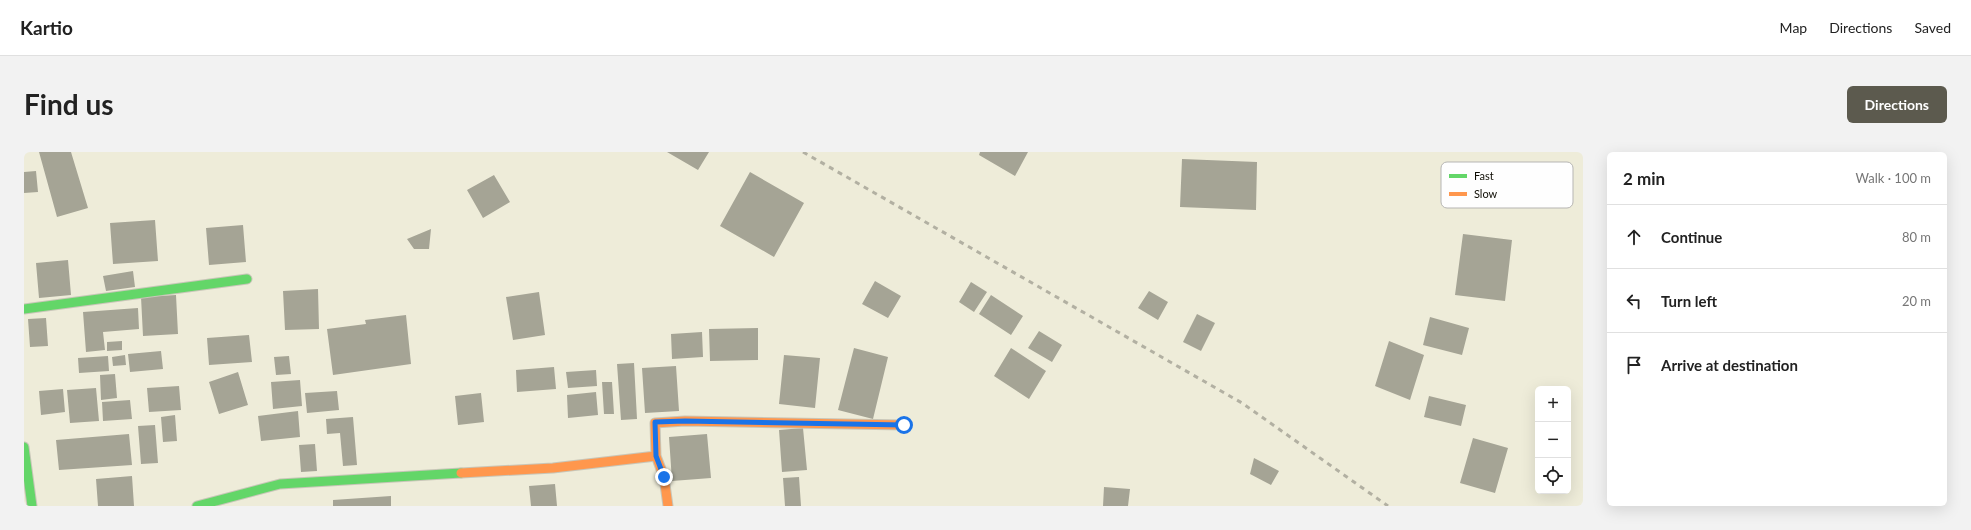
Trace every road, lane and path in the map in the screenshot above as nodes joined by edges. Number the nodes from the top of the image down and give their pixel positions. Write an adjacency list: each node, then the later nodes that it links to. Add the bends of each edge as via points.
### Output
1 (247, 279): 2 (street)
2 (24, 309)
3 (904, 425): 5 (street, via 655,422)
4 (24, 447): 6 (street)
5 (656, 456): 7 (street, via 553,468 280,484); 8 (street, via 664,477)
6 (32, 506)
7 (197, 506)
8 (668, 506)

